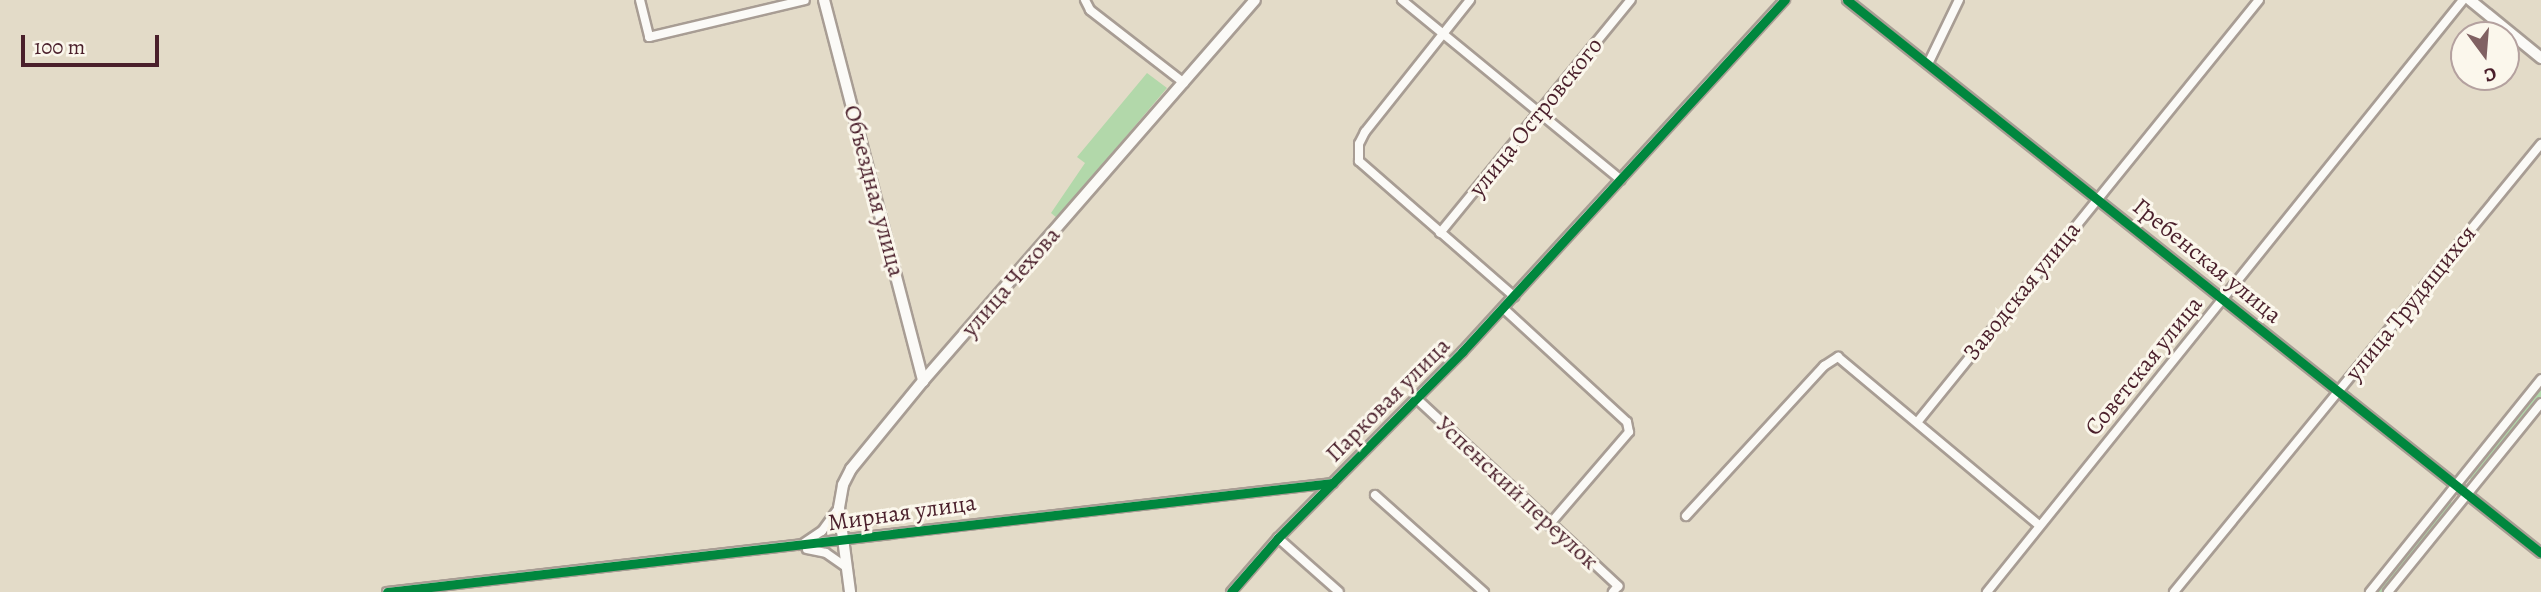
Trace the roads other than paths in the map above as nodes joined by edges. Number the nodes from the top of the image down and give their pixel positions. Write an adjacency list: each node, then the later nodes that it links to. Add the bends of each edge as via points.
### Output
1 (640, 0): 2 (street, via 649,37)
2 (804, 0)
3 (824, 0): 28 (main road, Объездная улица)
4 (1085, 0): 18 (street, via 1090,10)
5 (1255, 0): 18 (street, улица Чехова)
6 (1402, 0): 15 (street)
7 (1470, 0): 15 (street)
8 (1631, 0): 19 (street, улица Островского)
9 (1785, 0): 21 (street, Парковая улица)
10 (1847, 0): 17 (street, Гребенская улица)
11 (1959, 0): 17 (street)
12 (2259, 0): 22 (street, Заводская улица)
13 (2462, 0): 25 (street, Советская улица)
14 (2470, 0): 16 (street)
15 (1443, 34): 19 (street); 23 (street, via 1365,132 1359,161)
16 (2541, 58)
17 (1928, 64): 22 (street, Гребенская улица)
18 (1184, 83): 28 (street, улица Чехова)
19 (1541, 111): 21 (street); 23 (street, улица Островского)
20 (2541, 144): 29 (street, улица Трудящихся)
21 (1620, 180): 24 (street, Парковая улица)
22 (2097, 198): 25 (street, Гребенская улица); 32 (street, Заводская улица)
23 (1440, 233): 24 (street)
24 (1514, 296): 26 (street, Парковая улица)
25 (2224, 298): 29 (street, Гребенская улица); 40 (street, Советская улица)
26 (1503, 308): 30 (street, Парковая улица); 39 (street, via 1627,422 1629,432)
27 (2541, 379): 34 (street)
28 (923, 381): 37 (main road, улица Чехова, via 851,469)
29 (2338, 391): 34 (street, Гребенская улица); 54 (street, улица Трудящихся)
30 (1417, 399): 33 (street, Парковая улица); 39 (street, Успенский переулок)
31 (2541, 403): 36 (street)
32 (1919, 420): 38 (street, via 1838,357 1824,366); 40 (street)
33 (1333, 483): 41 (street, Парковая улица); 42 (street, Мирная улица, via 946,524)
34 (2455, 485): 36 (street, Гребенская улица); 55 (street)
35 (1375, 495): 52 (street)
36 (2466, 495): 44 (street, Гребенская улица); 56 (street)
37 (839, 508): 42 (main road, улица Чехова); 43 (street, via 822,531)
38 (1686, 516)
39 (1549, 525): 46 (street, Успенский переулок)
40 (2039, 525): 53 (street, Советская улица)
41 (1278, 538): 50 (street, Парковая улица); 51 (street)
42 (842, 541): 43 (street, Мирная улица); 45 (main road, улица Чехова)
43 (797, 548): 45 (street, via 826,553); 47 (street, Мирная улица)
44 (2541, 553)
45 (846, 567): 49 (main road, улица Чехова)
46 (1616, 589)
47 (393, 591): 48 (street, Мирная улица)
48 (387, 592)
49 (850, 592)
50 (1231, 592)
51 (1339, 592)
52 (1484, 592)
53 (1987, 592)
54 (2175, 592)
55 (2370, 592)
56 (2388, 592)

